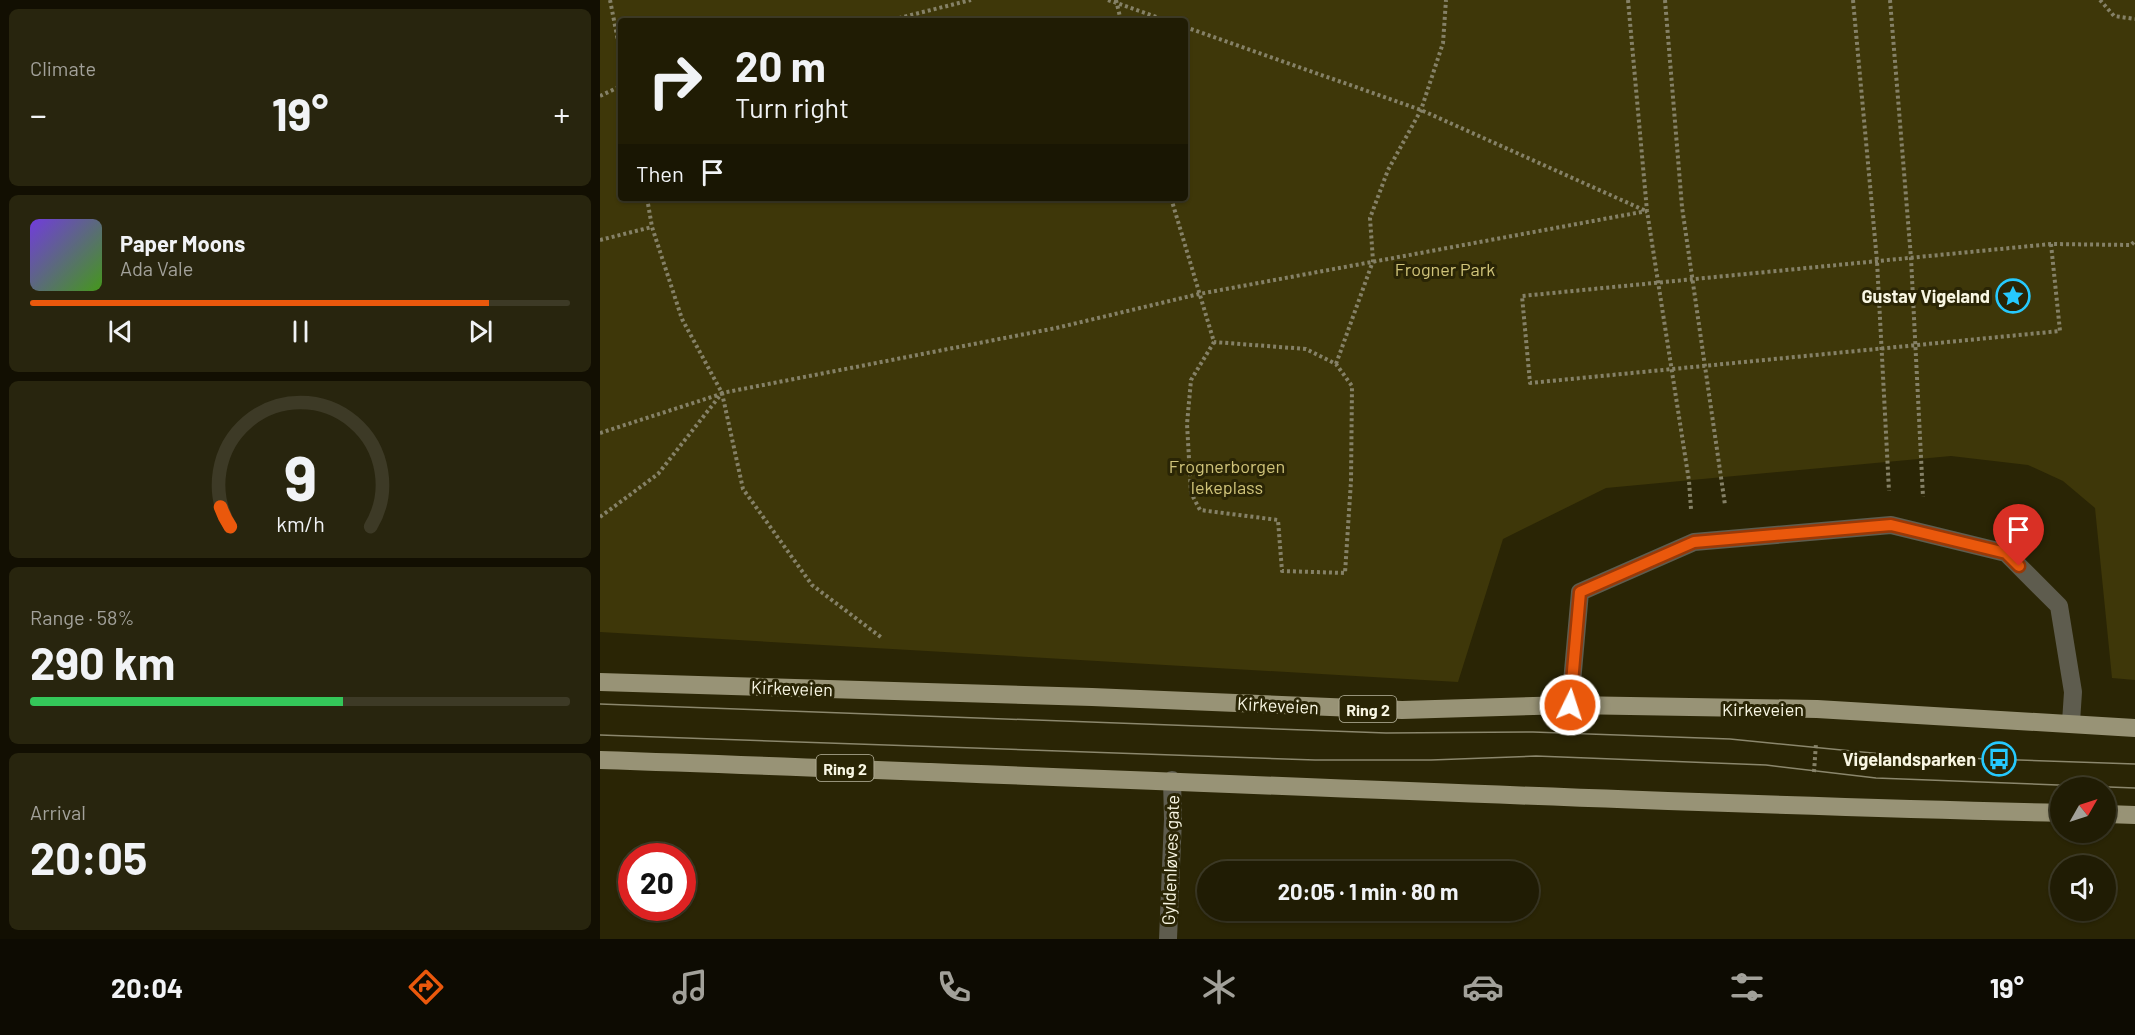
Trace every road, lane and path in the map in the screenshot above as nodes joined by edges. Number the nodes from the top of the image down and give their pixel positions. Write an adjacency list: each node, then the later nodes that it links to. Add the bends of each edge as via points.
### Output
1 (609, 0): 16 (path)
2 (971, 0): 11 (path)
3 (1108, 0): 10 (path)
4 (1446, 0): 19 (path, via 1443,43)
5 (1628, 0): 22 (path)
6 (1665, 0): 30 (path)
7 (1853, 0): 29 (path)
8 (1890, 0): 27 (path)
9 (2100, 0): 14 (path, via 2114,16)
10 (1117, 2): 12 (path); 13 (path)
11 (898, 18)
12 (1120, 18)
13 (1160, 18)
14 (2135, 19)
15 (1188, 28): 19 (path)
16 (618, 42)
17 (618, 87): 18 (path)
18 (600, 96)
19 (1421, 110): 22 (path); 28 (path, via 1388,171 1370,218)
20 (648, 201): 23 (path)
21 (1172, 201): 32 (path)
22 (1647, 211): 28 (path); 31 (path)
23 (652, 227): 24 (path); 39 (path, via 682,319)
24 (600, 240)
25 (2135, 241): 26 (path, via 2131,245)
26 (2051, 244): 27 (path); 34 (path, via 2060,331)
27 (1911, 258): 29 (path); 34 (path)
28 (1373, 261): 32 (path); 36 (path)
29 (1877, 261): 30 (path); 35 (path)
30 (1691, 279): 31 (path); 37 (path)
31 (1658, 283): 38 (path); 38 (path, via 1522,296 1530,383)
32 (1199, 294): 33 (path); 39 (path, via 1056,328)
33 (1214, 342): 36 (path, via 1306,349); 36 (path, via 1191,380 1186,424 1191,494 1200,510 1278,520 1282,571 1345,573 1352,386)
34 (1915, 345): 35 (path); 43 (path)
35 (1882, 349): 37 (path); 42 (path)
36 (1336, 364)
37 (1705, 366): 38 (path); 44 (path)
38 (1670, 369): 45 (path, via 1689,481)
39 (722, 393): 40 (path); 41 (path, via 658,474); 46 (path, via 742,489 812,585)
40 (600, 433)
41 (600, 517)
42 (1891, 525): 43 (street); 44 (street)
43 (1926, 533): 49 (street, via 2006,553 2059,606 2073,692)
44 (1729, 539): 45 (street)
45 (1694, 542): 48 (street, via 1580,592)
46 (882, 638)
47 (600, 682): 48 (main road, Kirkeveien / Ring 2, via 1402,711)
48 (1570, 705): 49 (main road, Kirkeveien / Ring 2, via 1817,709)
49 (2071, 722): 50 (main road, Kirkeveien / Ring 2)
50 (2135, 728)
51 (1816, 739): 53 (path)
52 (600, 760): 54 (main road, Ring 2)
53 (1813, 779)
54 (1172, 780): 55 (main road, Ring 2, via 1813,807); 58 (street, Gyldenløves gate)
55 (2050, 813)
56 (2116, 814): 57 (main road)
57 (2135, 815)
58 (1168, 939)

